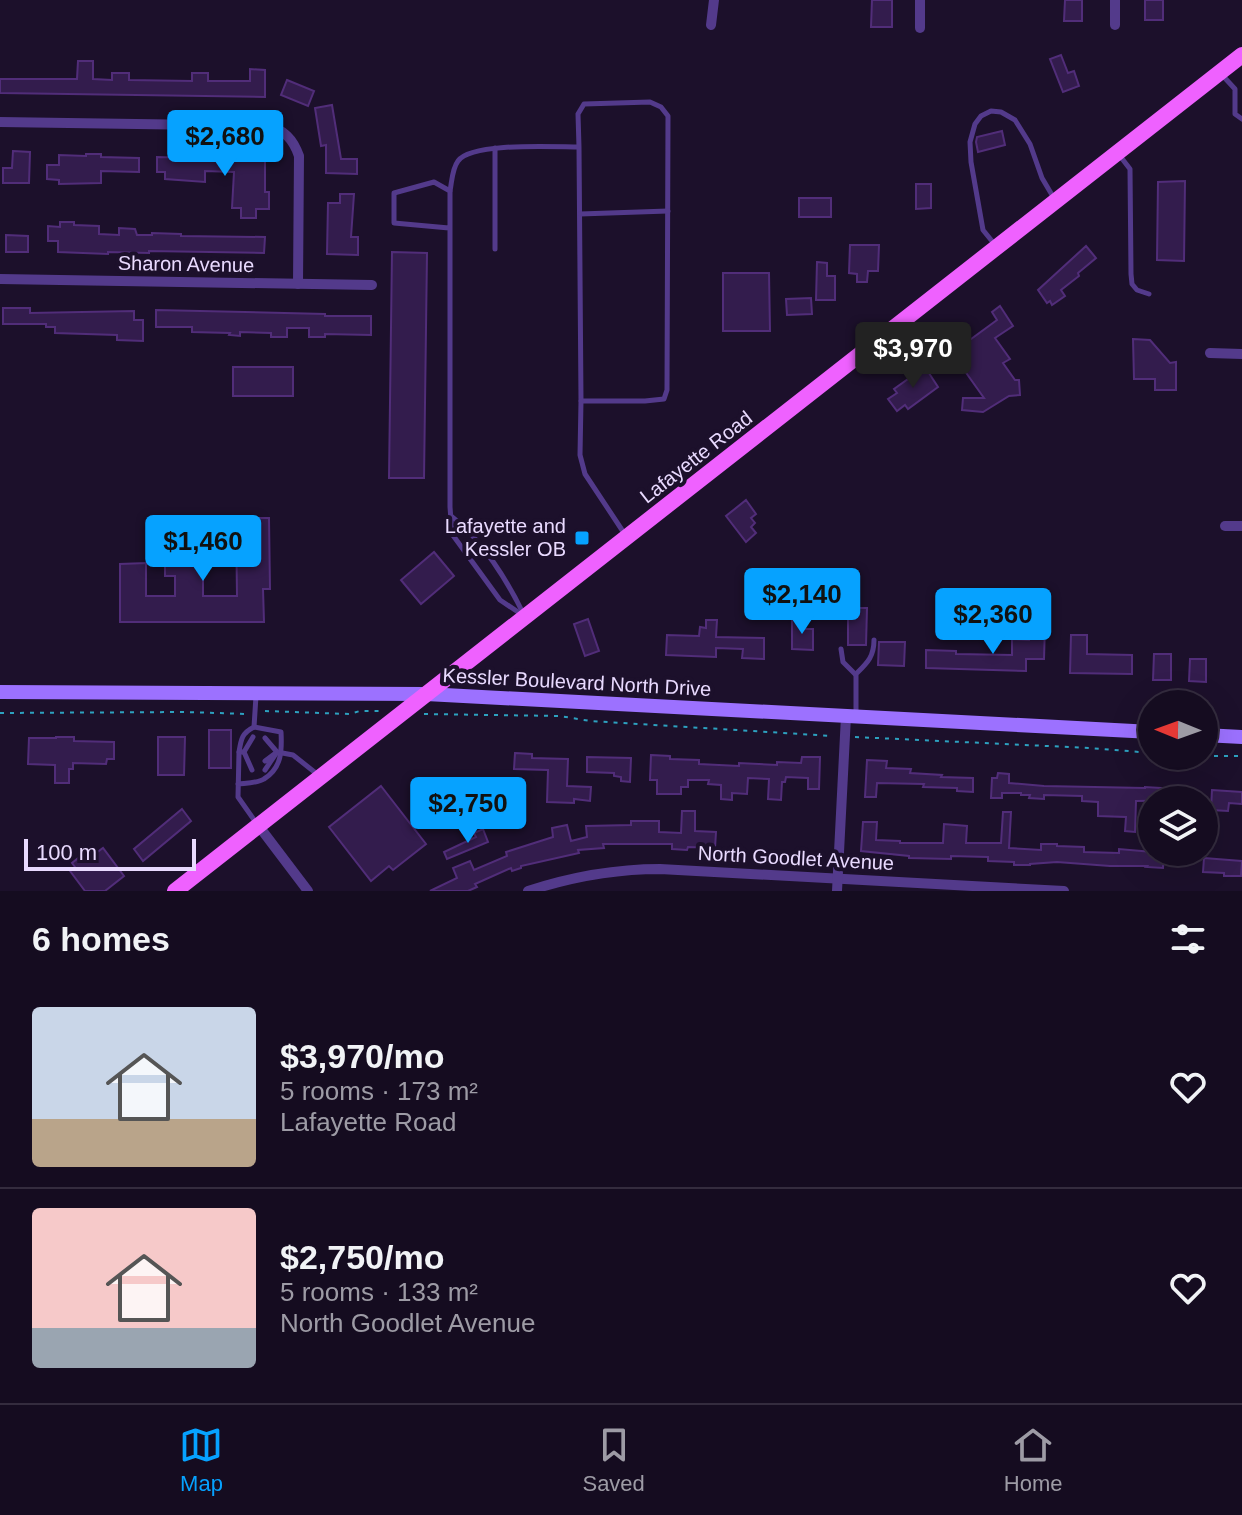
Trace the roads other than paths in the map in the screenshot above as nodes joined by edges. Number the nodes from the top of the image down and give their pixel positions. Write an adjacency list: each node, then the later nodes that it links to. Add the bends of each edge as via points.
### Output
1 (714, 0): 4 (street)
2 (920, 0): 6 (street)
3 (1115, 0): 5 (street)
4 (711, 25)
5 (1115, 25)
6 (920, 28)
7 (1242, 55): 8 (main road, Lafayette Road)
8 (1219, 72): 9 (lane, via 1235,89 1235,114); 13 (main road, Lafayette Road)
9 (1242, 119)
10 (0, 122): 22 (street, via 281,130 299,156)
11 (579, 147): 12 (lane); 16 (lane, via 578,114 584,104 650,102 661,107 668,116); 17 (lane)
12 (495, 148): 14 (lane, via 467,153 458,161); 20 (lane)
13 (1117, 152): 15 (main road, Lafayette Road); 24 (lane, via 1130,169 1132,284)
14 (450, 191): 18 (lane); 18 (lane, via 434,182 394,193 394,223)
15 (1055, 201): 19 (main road, Lafayette Road); 19 (lane, via 1015,120 1001,112 981,116 970,142 971,162 983,230)
16 (668, 211): 17 (lane); 27 (lane, via 664,399)
17 (580, 214): 27 (lane)
18 (449, 228): 28 (lane)
19 (996, 247): 31 (main road, Lafayette Road)
20 (495, 249)
21 (0, 279): 22 (street, Sharon Avenue)
22 (298, 284): 23 (street, Sharon Avenue)
23 (372, 285)
24 (1149, 294)
25 (1210, 353): 26 (street)
26 (1242, 354)
27 (581, 401): 31 (lane, via 585,474)
28 (451, 516): 32 (lane, via 509,585); 32 (lane, via 452,534 500,600)
29 (1225, 526): 30 (street)
30 (1242, 526)
31 (627, 537): 32 (main road, Lafayette Road)
32 (525, 616): 38 (main road, Lafayette Road)
33 (874, 640): 35 (lane, via 870,661)
34 (841, 649): 35 (lane, via 843,662)
35 (856, 674): 39 (lane)
36 (0, 692): 37 (main road, Kessler Boulevard North Drive)
37 (256, 693): 38 (main road, Kessler Boulevard North Drive); 40 (lane)
38 (426, 694): 39 (main road, Kessler Boulevard North Drive); 54 (main road, Lafayette Road)
39 (851, 716): 41 (main road, Kessler Boulevard North Drive); 57 (street, via 845,736)
40 (254, 727): 48 (lane, via 241,739); 49 (lane, via 281,732)
41 (1138, 731)
42 (1218, 736): 44 (main road)
43 (253, 737): 48 (lane)
44 (1242, 737)
45 (265, 738): 49 (lane)
46 (253, 745): 48 (lane)
47 (265, 745): 49 (lane)
48 (242, 752): 50 (lane); 52 (lane); 55 (lane)
49 (280, 752): 51 (lane); 53 (lane); 54 (lane, via 293,755); 55 (lane, via 278,766 263,780)
50 (252, 760)
51 (265, 761)
52 (252, 770)
53 (265, 770)
54 (321, 777): 56 (main road, Lafayette Road)
55 (238, 784): 56 (lane, via 238,797)
56 (258, 825): 58 (main road, Lafayette Road); 59 (street)
57 (838, 885): 60 (street, North Goodlet Avenue, via 639,869); 61 (street, North Goodlet Avenue)
58 (175, 891)
59 (308, 891)
60 (528, 891)
61 (1064, 891)

